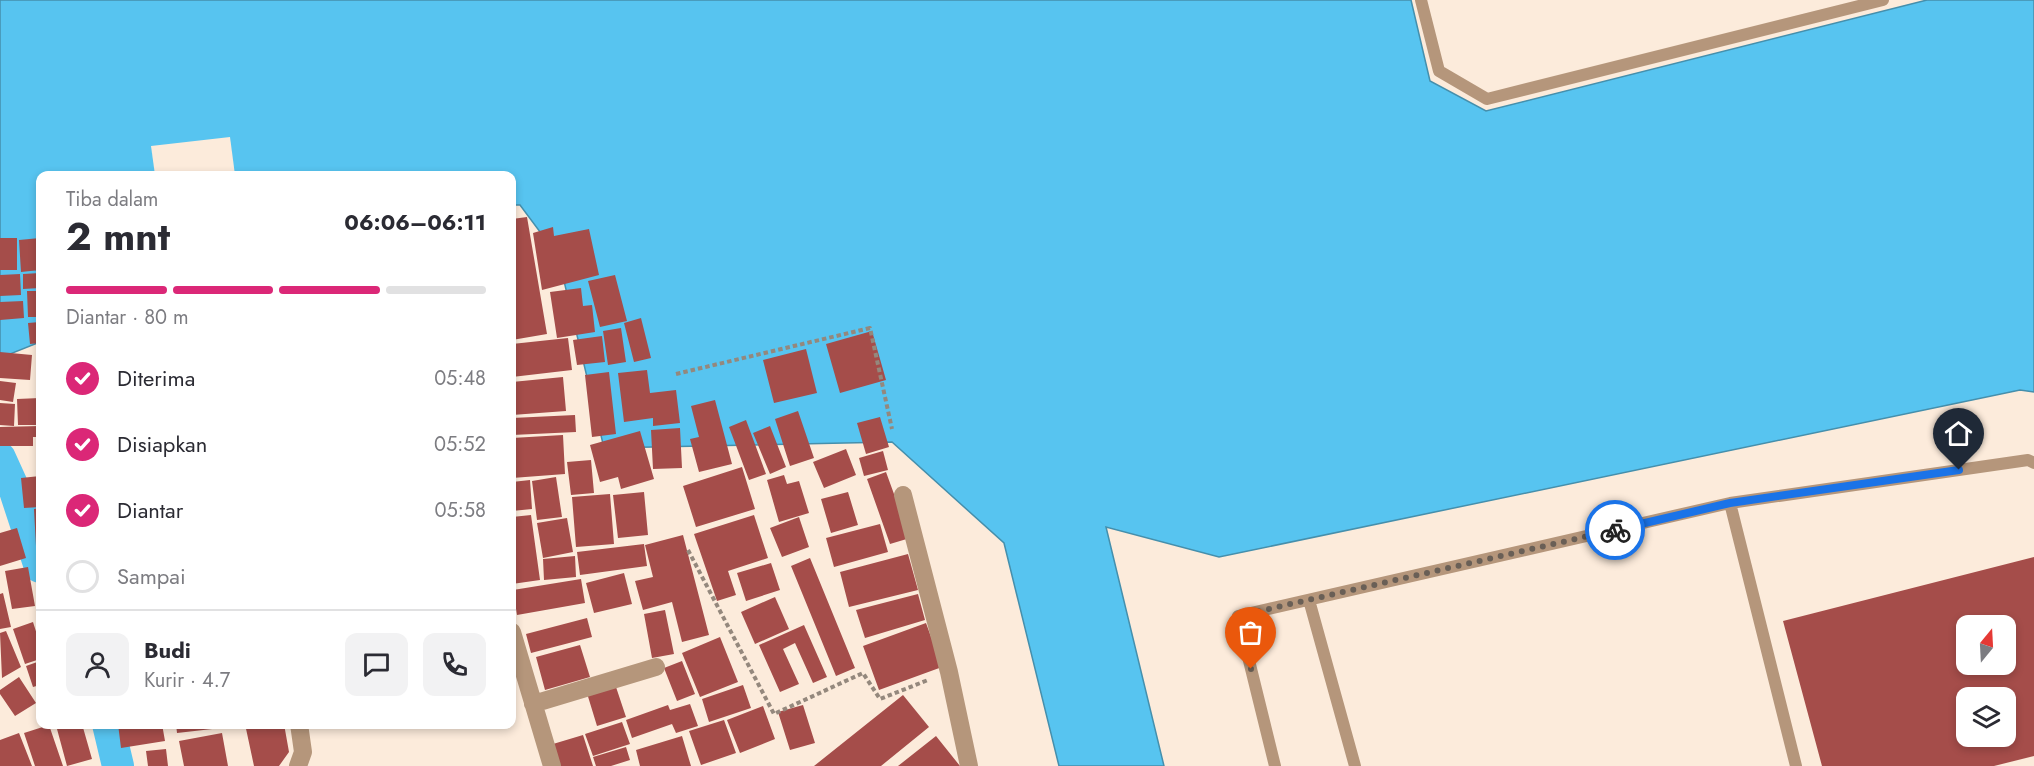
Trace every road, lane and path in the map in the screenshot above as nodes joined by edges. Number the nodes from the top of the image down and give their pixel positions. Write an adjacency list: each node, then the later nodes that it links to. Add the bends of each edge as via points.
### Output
1 (1421, 0): 2 (lane, via 1439,71 1487,99)
2 (1883, 0)
3 (676, 374): 4 (path, via 870,328)
4 (892, 429)
5 (2034, 463): 7 (lane, via 2028,460)
6 (903, 495): 12 (street)
7 (1730, 503): 9 (lane); 20 (lane)
8 (688, 550): 12 (path, via 774,714 863,673 880,699)
9 (1309, 600): 18 (lane, via 1238,616); 19 (lane)
10 (516, 646): 13 (street)
11 (656, 668): 13 (street)
12 (949, 672): 17 (street)
13 (533, 704): 16 (street)
14 (300, 729): 15 (street, via 303,752)
15 (298, 766)
16 (552, 766)
17 (969, 766)
18 (1275, 766)
19 (1354, 766)
20 (1796, 766)

